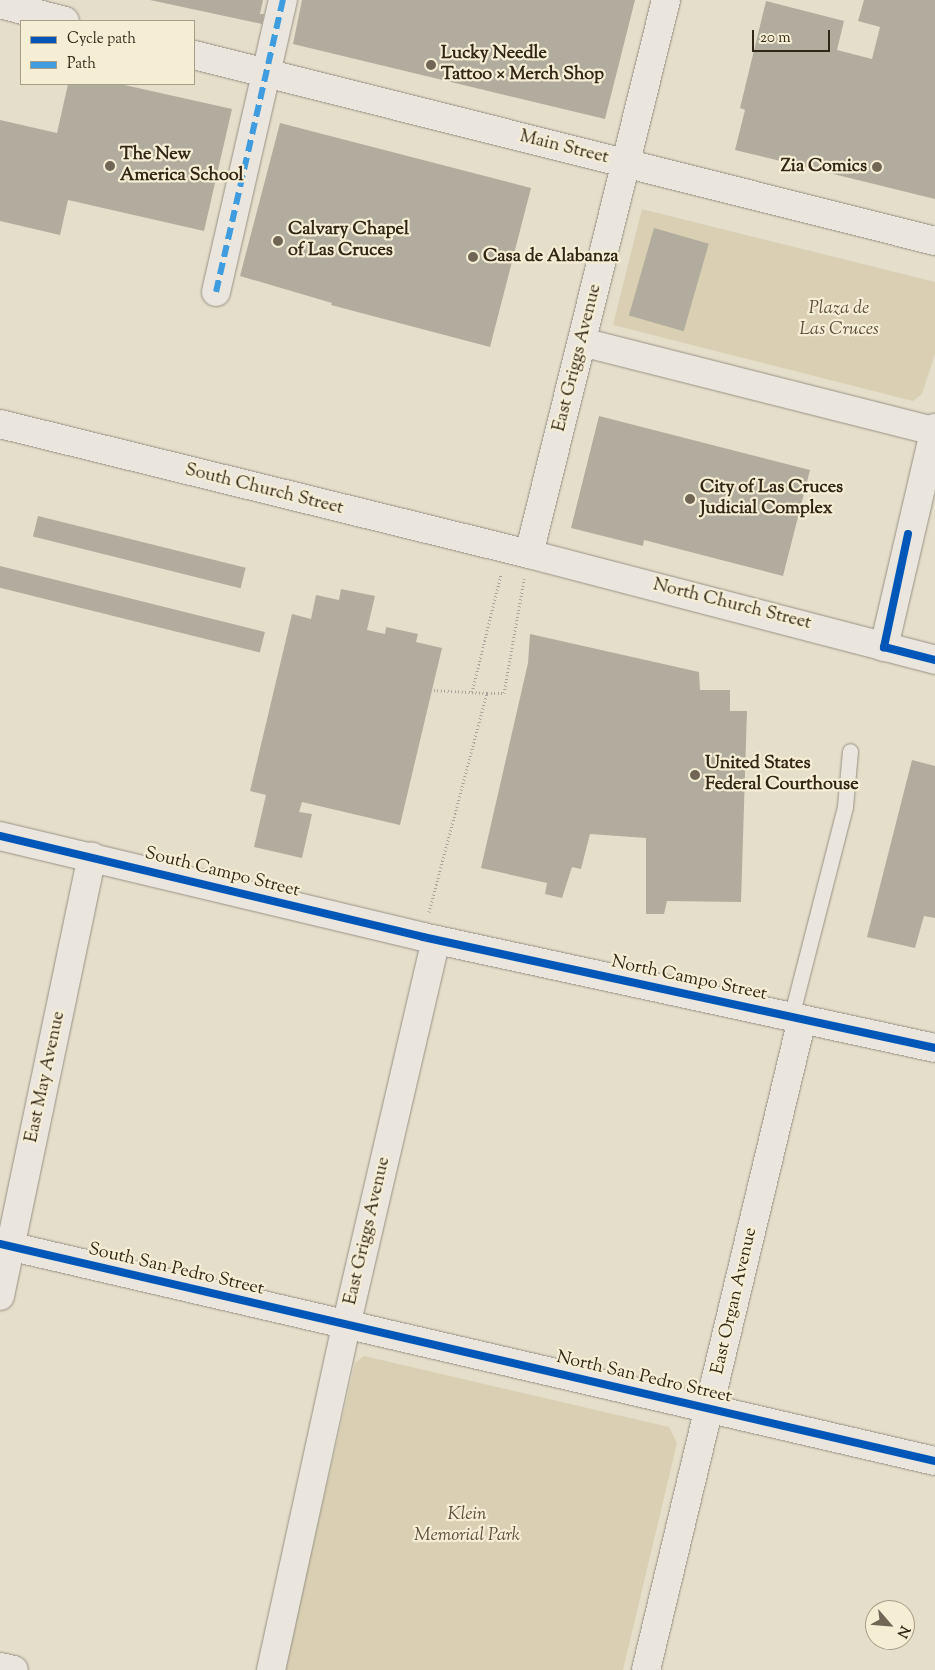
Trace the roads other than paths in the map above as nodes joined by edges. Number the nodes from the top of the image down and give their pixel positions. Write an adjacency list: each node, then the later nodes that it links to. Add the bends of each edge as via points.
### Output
1 (283, 0): 6 (street)
2 (666, 0): 7 (street, East Griggs Avenue)
3 (0, 4): 4 (street)
4 (61, 20)
5 (195, 55): 6 (street, Main Street)
6 (267, 75): 7 (street, Main Street); 9 (street)
7 (626, 163): 8 (street, Main Street); 10 (street, East Griggs Avenue)
8 (935, 241)
9 (216, 292)
10 (582, 342): 12 (street); 13 (street, East Griggs Avenue)
11 (0, 424): 13 (street, South Church Street)
12 (935, 430): 14 (street)
13 (518, 551): 14 (street, North Church Street, via 813,625)
14 (884, 647): 15 (street, North Church Street)
15 (935, 660)
16 (850, 751): 20 (lane, via 845,806)
17 (0, 836): 18 (street, South Campo Street)
18 (92, 857): 19 (street, South Campo Street); 22 (street, East May Avenue)
19 (430, 938): 20 (street, North Campo Street); 24 (street, East Griggs Avenue)
20 (797, 1018): 21 (street, North Campo Street); 25 (street, East Organ Avenue)
21 (935, 1048)
22 (5, 1245): 23 (street, East May Avenue); 24 (street, South San Pedro Street)
23 (0, 1296)
24 (346, 1326): 25 (street, North San Pedro Street); 29 (street, East Griggs Avenue)
25 (710, 1408): 26 (street, North San Pedro Street); 30 (street, East Organ Avenue)
26 (935, 1462)
27 (0, 1667): 28 (street)
28 (14, 1670)
29 (271, 1670)
30 (646, 1670)

